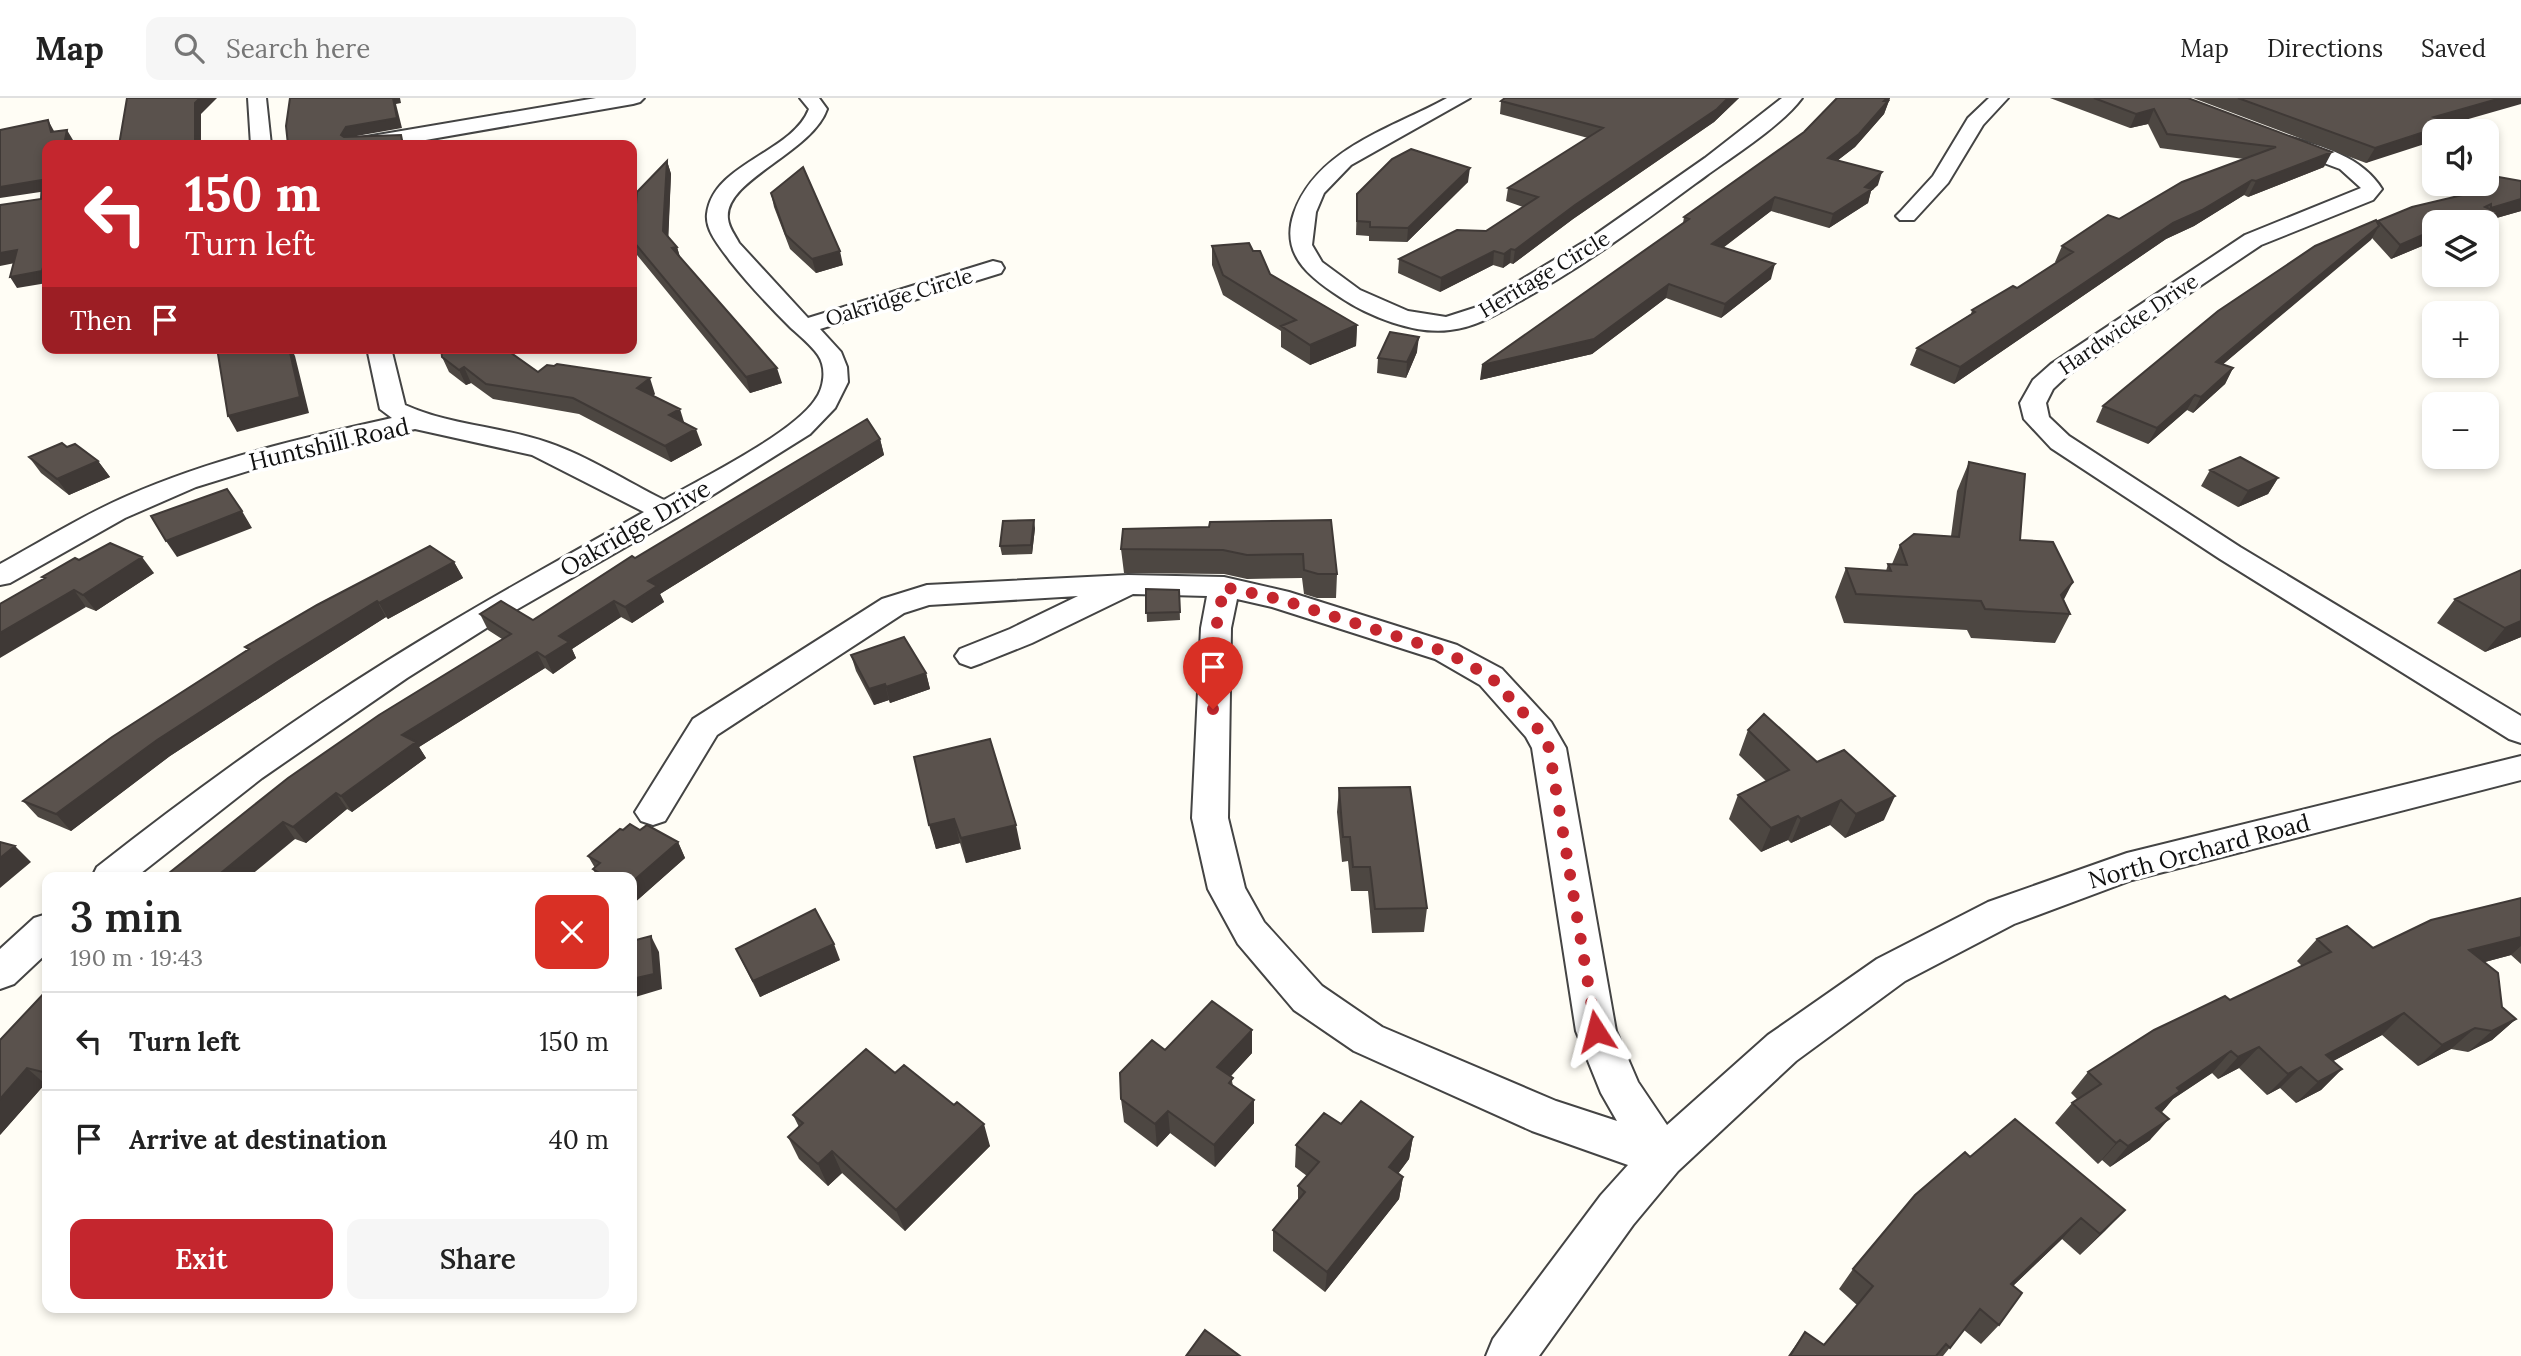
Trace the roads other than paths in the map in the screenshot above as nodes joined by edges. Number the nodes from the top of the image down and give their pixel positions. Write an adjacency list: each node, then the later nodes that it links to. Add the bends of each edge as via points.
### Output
1 (257, 98): 8 (street)
2 (633, 98): 9 (street)
3 (809, 98): 12 (street, Oakridge Drive, via 818,109 815,122 742,177 723,199 717,217 720,233 740,261)
4 (1461, 98): 5 (street, Heritage Circle, via 1356,153 1330,172 1314,192 1301,235 1302,250 1322,276 1340,288 1381,309 1448,324 1467,321 1580,256)
5 (1793, 98)
6 (1999, 98): 10 (street, via 1975,122 1941,179)
7 (2259, 132): 20 (street, Hardwicke Drive, via 2349,167 2368,180 2372,189 2366,197 2253,240 2060,369 2042,385 2033,403 2037,419 2060,442 2230,553)
8 (261, 140)
9 (389, 140)
10 (1907, 216)
11 (993, 268): 12 (street, Oakridge Circle)
12 (805, 326): 15 (street, Oakridge Drive, via 835,365 838,380 822,409 793,434)
13 (380, 354): 14 (street, via 393,409)
14 (416, 421): 15 (street, Huntshill Road, via 541,449); 16 (street, Huntshill Road, via 318,442 204,475 112,513)
15 (666, 512): 23 (street, Oakridge Drive, via 495,609 336,709 185,816)
16 (0, 576)
17 (1128, 584): 18 (street); 19 (street); 22 (street, via 927,596 893,606 705,727)
18 (1224, 587): 26 (street, via 1279,599 1446,652 1491,677 1539,730 1549,748 1596,1031 1622,1093); 26 (street, via 1216,628 1210,818 1227,889 1251,933 1308,998 1368,1040 1548,1117)
19 (971, 656)
20 (2521, 731)
21 (2521, 768): 26 (street, North Orchard Road, via 2127,867 2001,913 1891,970 1782,1048)
22 (653, 812)
23 (116, 872)
24 (42, 934): 25 (street)
25 (0, 973)
26 (1663, 1157): 27 (street, North Orchard Road, via 1617,1210)
27 (1510, 1356)

